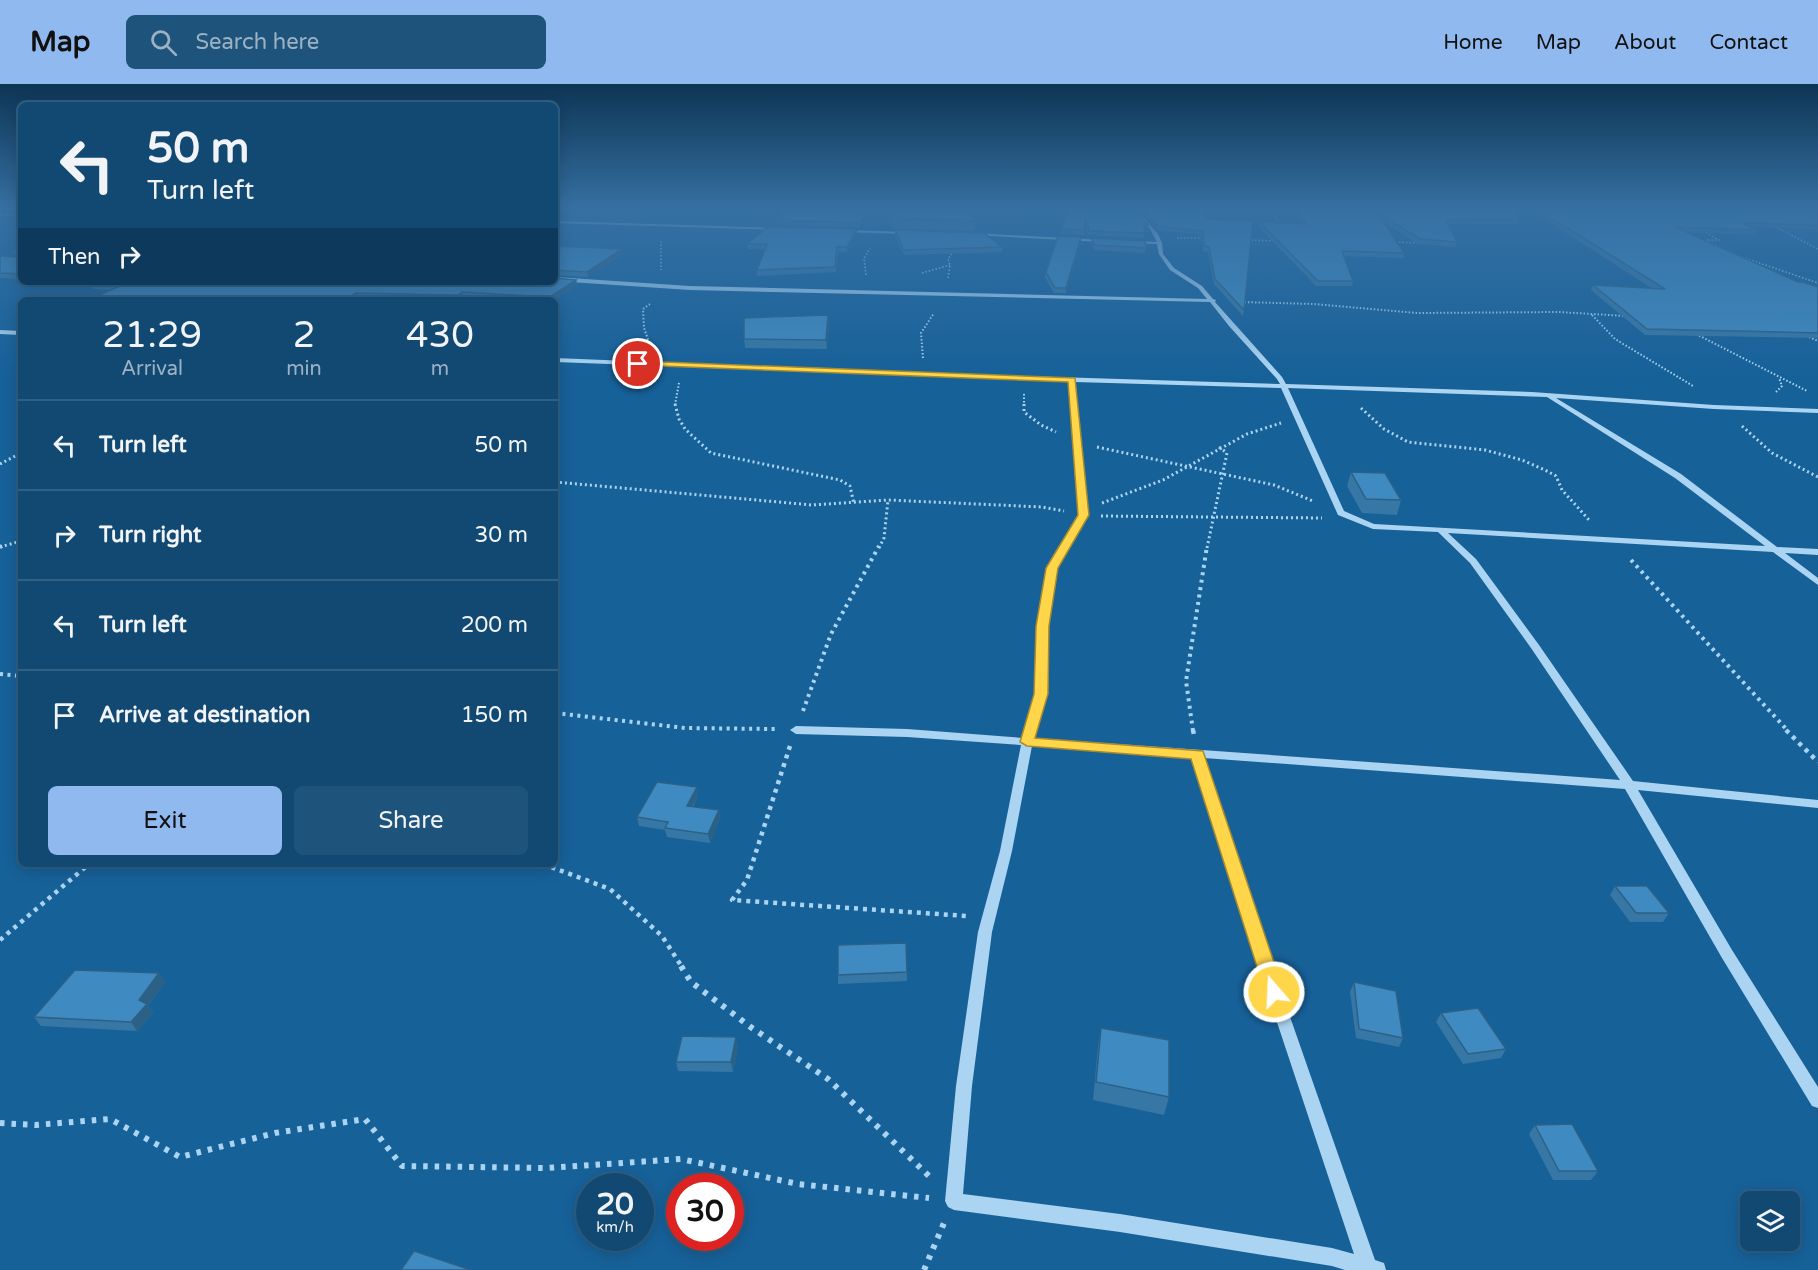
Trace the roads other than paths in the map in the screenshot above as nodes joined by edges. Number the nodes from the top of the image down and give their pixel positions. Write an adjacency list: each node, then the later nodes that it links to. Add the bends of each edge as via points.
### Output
1 (1167, 262): 3 (street)
2 (558, 279): 3 (street, via 660,286)
3 (1214, 301): 8 (street)
4 (0, 332): 5 (street)
5 (18, 333)
6 (558, 360): 7 (street)
7 (1072, 380): 8 (street); 16 (street, via 1083,512 1052,568 1042,626 1041,694)
8 (1284, 387): 9 (street); 11 (street, via 1341,513 1373,526)
9 (1548, 395): 10 (street); 12 (street, via 1678,476)
10 (1818, 411)
11 (1440, 530): 12 (street); 18 (street, via 1473,561)
12 (1777, 549): 13 (street); 14 (street)
13 (1818, 552)
14 (1818, 582)
15 (796, 730): 16 (street)
16 (1027, 742): 17 (street); 21 (street, via 989,918 964,1086 954,1201 1332,1257)
17 (1197, 754): 18 (street); 21 (street, via 1267,971)
18 (1629, 785): 19 (street); 20 (street)
19 (1818, 804)
20 (1818, 1101)
21 (1373, 1269)

